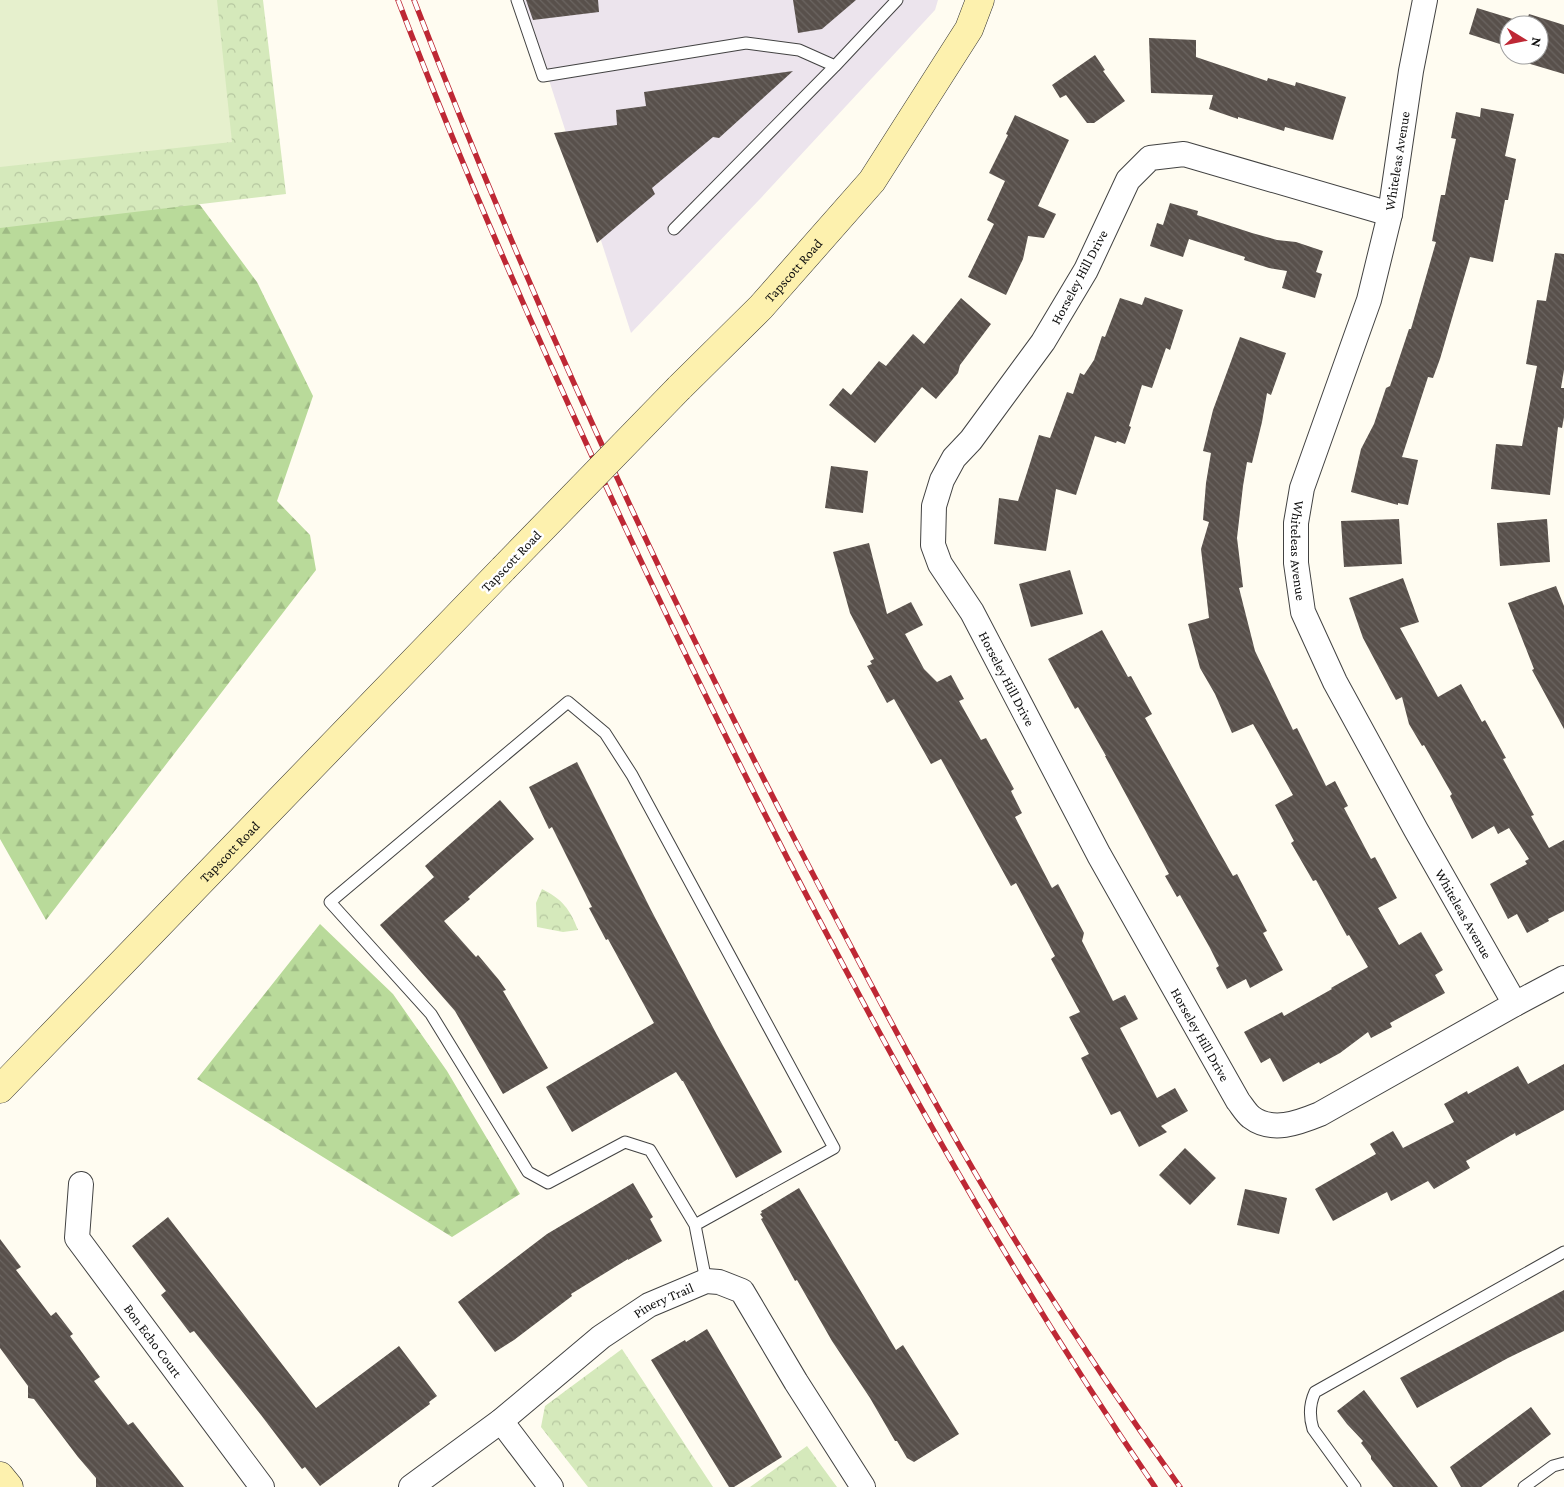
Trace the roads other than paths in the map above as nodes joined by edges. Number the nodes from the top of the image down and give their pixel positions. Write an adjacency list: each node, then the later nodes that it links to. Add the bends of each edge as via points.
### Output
1 (516, 0): 5 (lane, via 541,75 546,77 746,43 799,50)
2 (897, 0): 5 (lane)
3 (980, 0): 10 (street, Tapscott Road, bridge, via 969,30 872,181 761,307)
4 (1425, 0): 6 (street, Whiteleas Avenue)
5 (836, 66): 7 (lane)
6 (1390, 214): 9 (street, Whiteleas Avenue, via 1369,300 1302,488 1296,523 1296,563 1303,612 1335,682); 9 (street, Horseley Hill Drive, via 1184,154 1150,158 1128,180 1086,270 1043,342 971,440 954,458 942,480 934,506 933,545 940,564 972,612 1099,855 1238,1101 1251,1116 1280,1126 1320,1114)
7 (674, 228)
8 (1564, 978): 9 (street, Horseley Hill Drive)
9 (1516, 1004)
10 (0, 1089)
11 (81, 1184): 19 (street, Bon Echo Court, via 77,1238)
12 (695, 1224): 12 (lane, via 650,1150 626,1142 548,1183 528,1172 432,1014 330,902 568,702 605,733 632,775 834,1148); 14 (lane)
13 (1564, 1252): 23 (lane, via 1315,1392 1310,1406 1313,1429)
14 (706, 1281): 15 (street, Pinery Trail, via 649,1305 601,1338); 22 (street, Pinery Trail, via 719,1282 742,1291)
15 (501, 1421): 20 (street, Pinery Trail); 21 (street)
16 (1564, 1462): 24 (lane)
17 (0, 1476): 18 (street)
18 (9, 1487)
19 (262, 1487)
20 (411, 1487)
21 (551, 1487)
22 (863, 1487)
23 (1355, 1487)
24 (1524, 1487)

